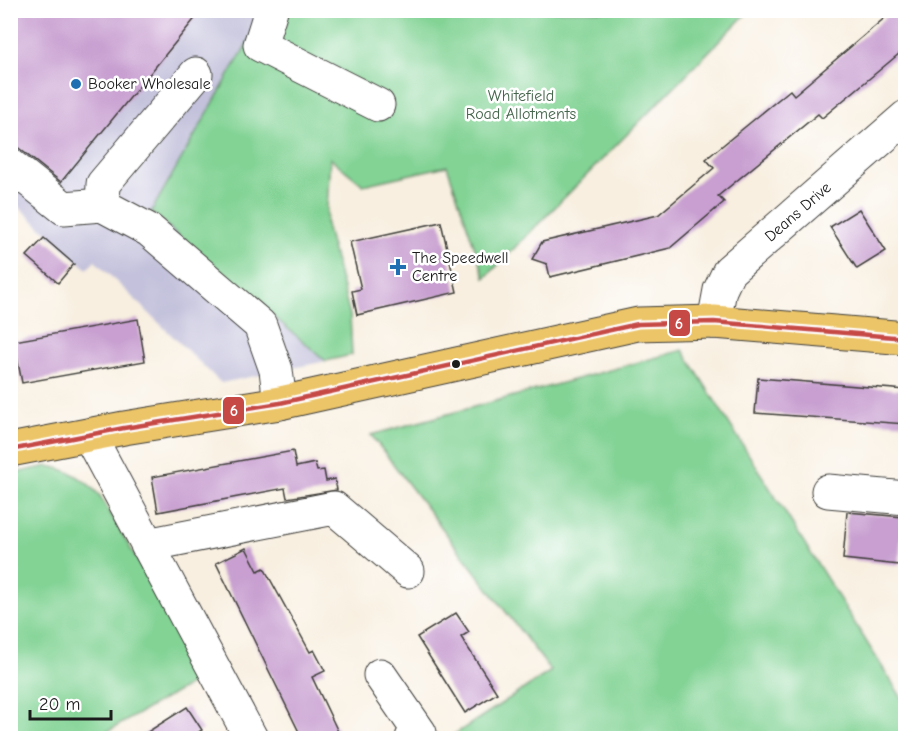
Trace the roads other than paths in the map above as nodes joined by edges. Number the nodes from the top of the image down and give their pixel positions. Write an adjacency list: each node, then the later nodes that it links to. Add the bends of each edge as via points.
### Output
1 (271, 10): 3 (street, via 260,45)
2 (196, 74): 6 (street, via 103,184)
3 (378, 105)
4 (906, 117): 7 (street, Deans Drive, via 729,271 720,290)
5 (10, 165): 6 (street, via 64,208)
6 (102, 205): 9 (street, via 149,230 260,325 276,370)
7 (714, 322): 8 (main road); 9 (main road, via 638,324)
8 (906, 338)
9 (280, 403): 10 (main road)
10 (89, 435): 11 (main road); 14 (street)
11 (10, 450)
12 (828, 491): 13 (street)
13 (906, 498)
14 (147, 545): 15 (street, via 334,508); 17 (street)
15 (408, 571)
16 (380, 675): 18 (street, via 420,733)
17 (249, 738)
18 (412, 738)

